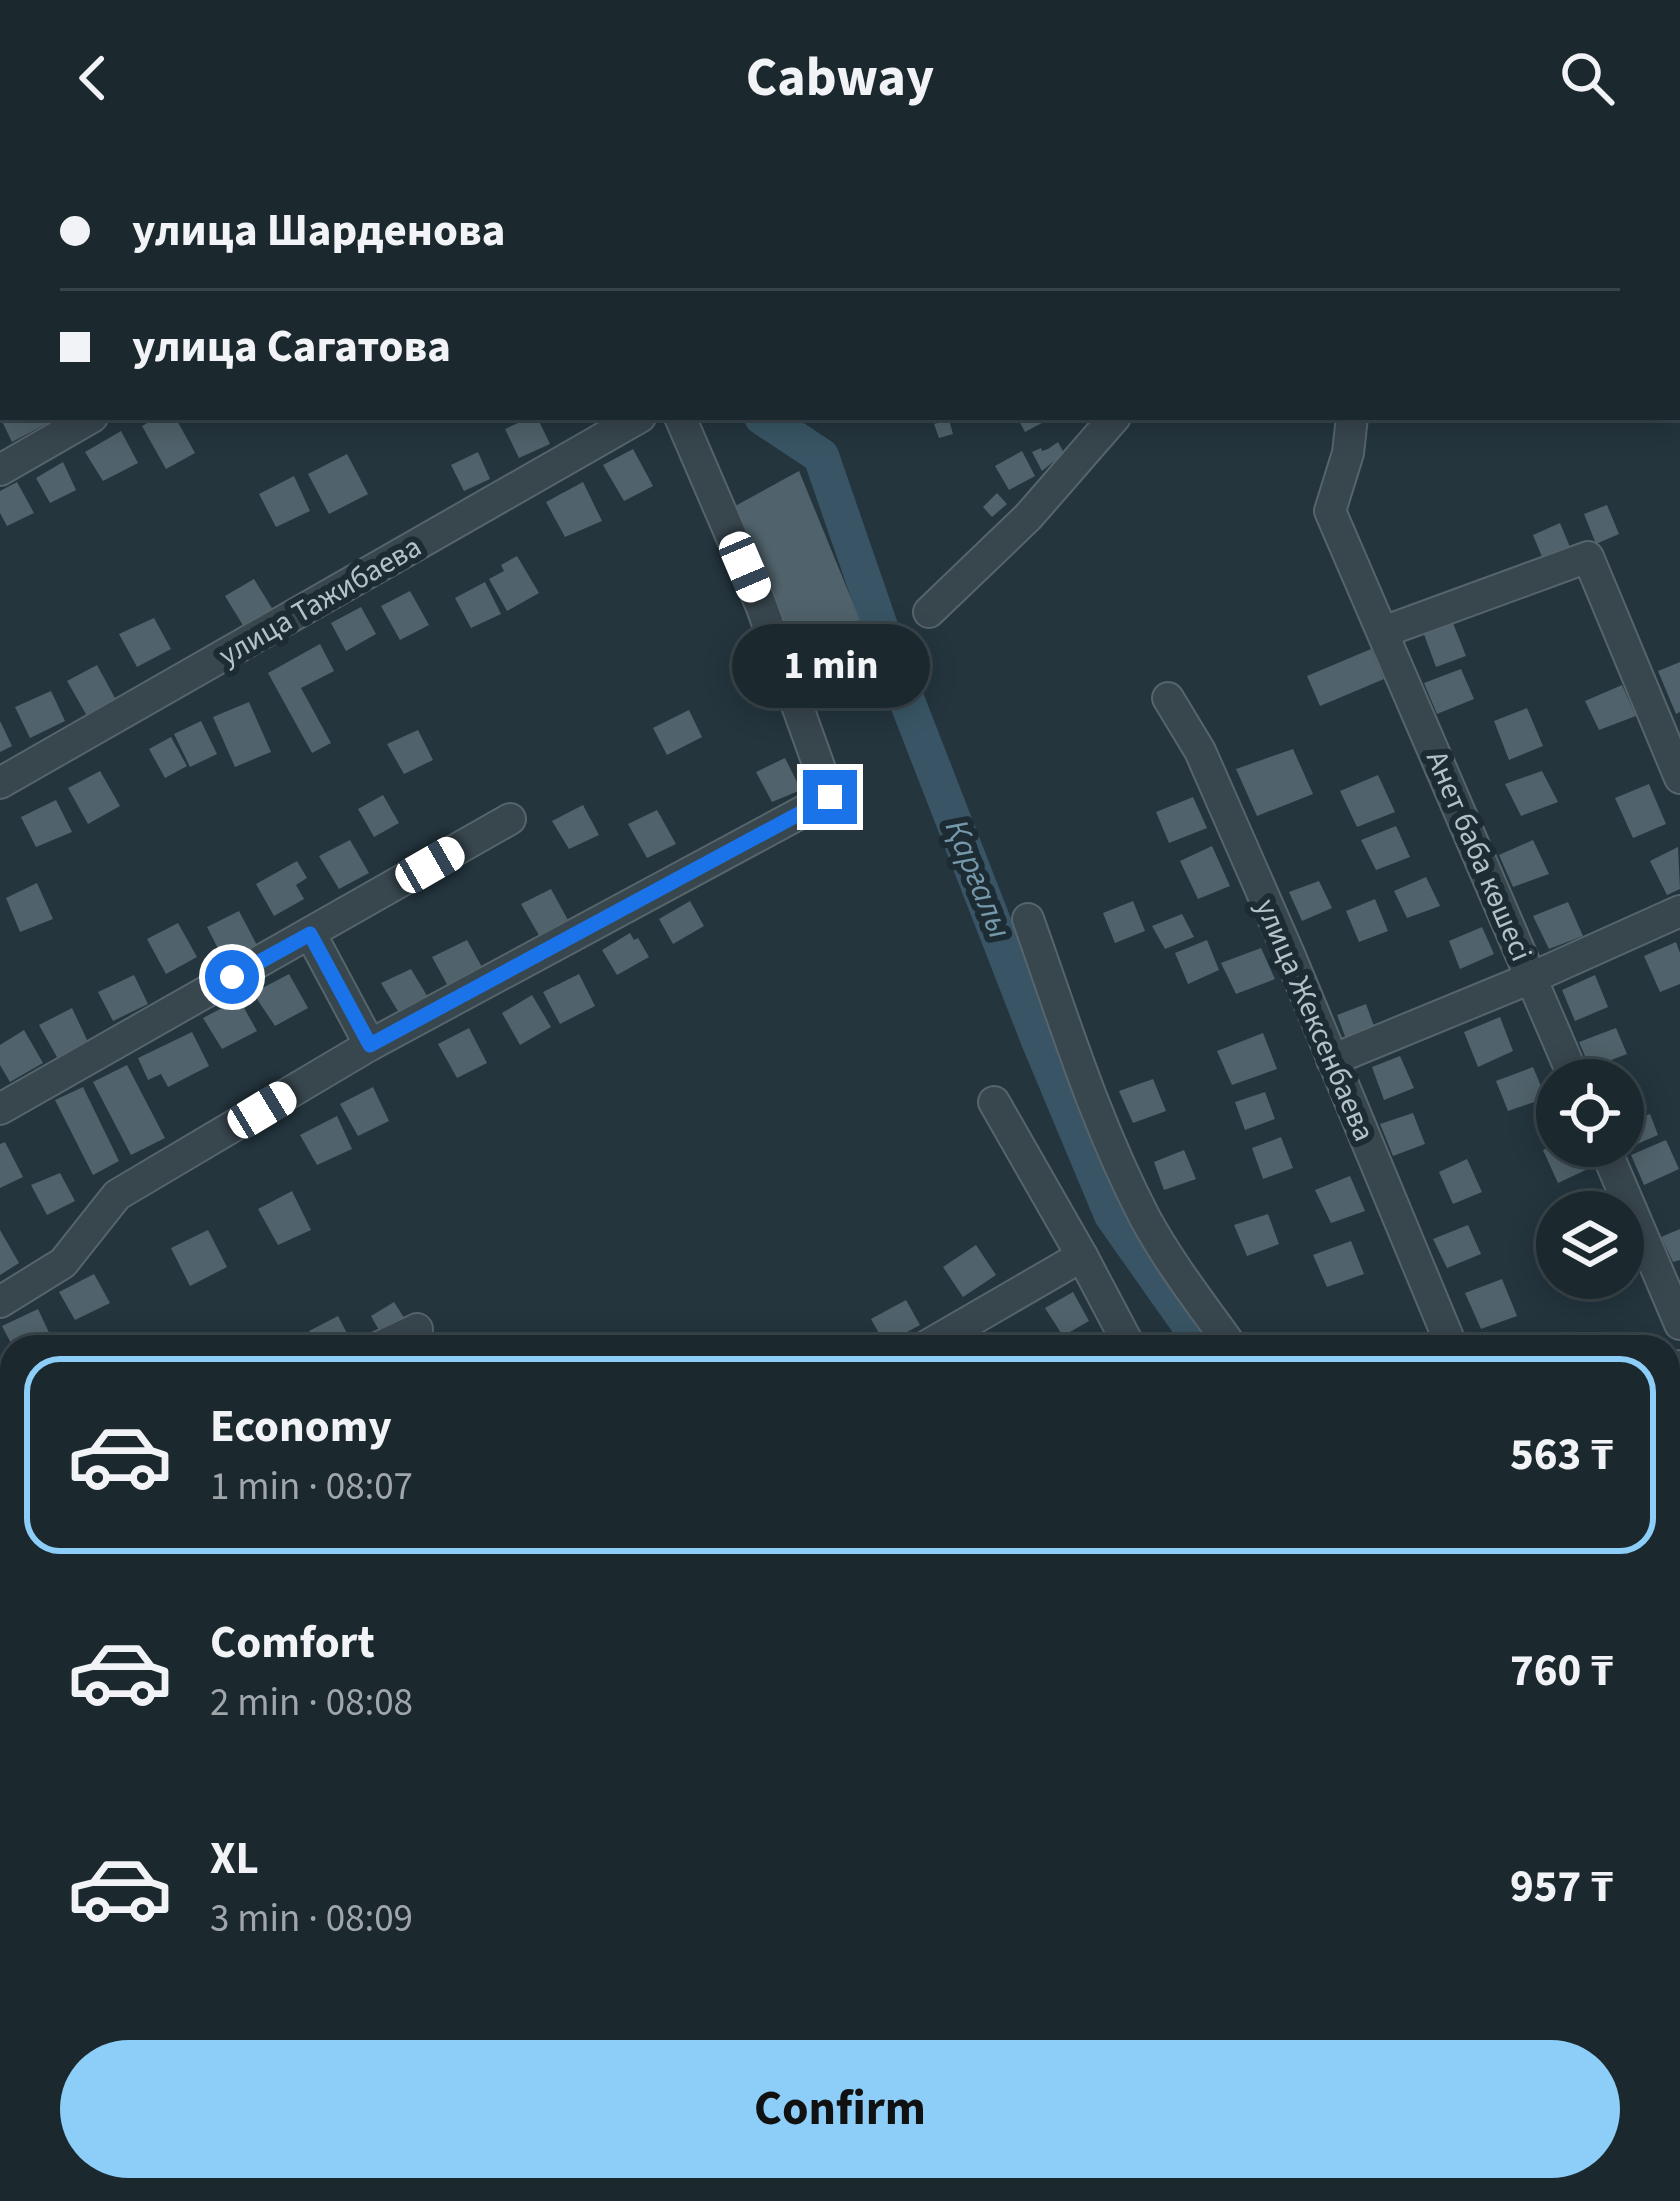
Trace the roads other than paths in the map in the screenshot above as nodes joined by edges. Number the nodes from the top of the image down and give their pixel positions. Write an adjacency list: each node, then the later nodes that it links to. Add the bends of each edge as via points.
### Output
1 (87, 420): 6 (street)
2 (635, 420): 11 (street, улица Тажибаева)
3 (681, 420): 17 (street, via 761,604 830,797)
4 (1112, 420): 7 (street)
5 (1352, 420): 8 (street, Анет баба көшесі, via 1330,511)
6 (0, 470)
7 (929, 612)
8 (1383, 632): 10 (street, via 1588,557); 16 (street, Анет баба көшесі)
9 (1168, 698): 19 (street, улица Жексенбаева, via 1200,751)
10 (1680, 778)
11 (0, 784)
12 (510, 819): 15 (street)
13 (1680, 910): 16 (street)
14 (1028, 919): 30 (street, via 1088,1093 1145,1218)
15 (310, 934): 17 (street); 21 (street)
16 (1531, 978): 18 (street, Анет баба көшесі); 19 (street)
17 (370, 1045): 24 (street, via 118,1195 64,1263)
18 (1566, 1059)
19 (1332, 1060): 31 (street, улица Жексенбаева)
20 (994, 1102): 23 (street)
21 (0, 1108)
22 (1613, 1167): 25 (street)
23 (1082, 1256): 28 (street); 29 (street)
24 (0, 1302)
25 (1680, 1324)
26 (417, 1329): 27 (street)
27 (404, 1335)
28 (946, 1335)
29 (1124, 1335)
30 (1223, 1335)
31 (1447, 1335)

